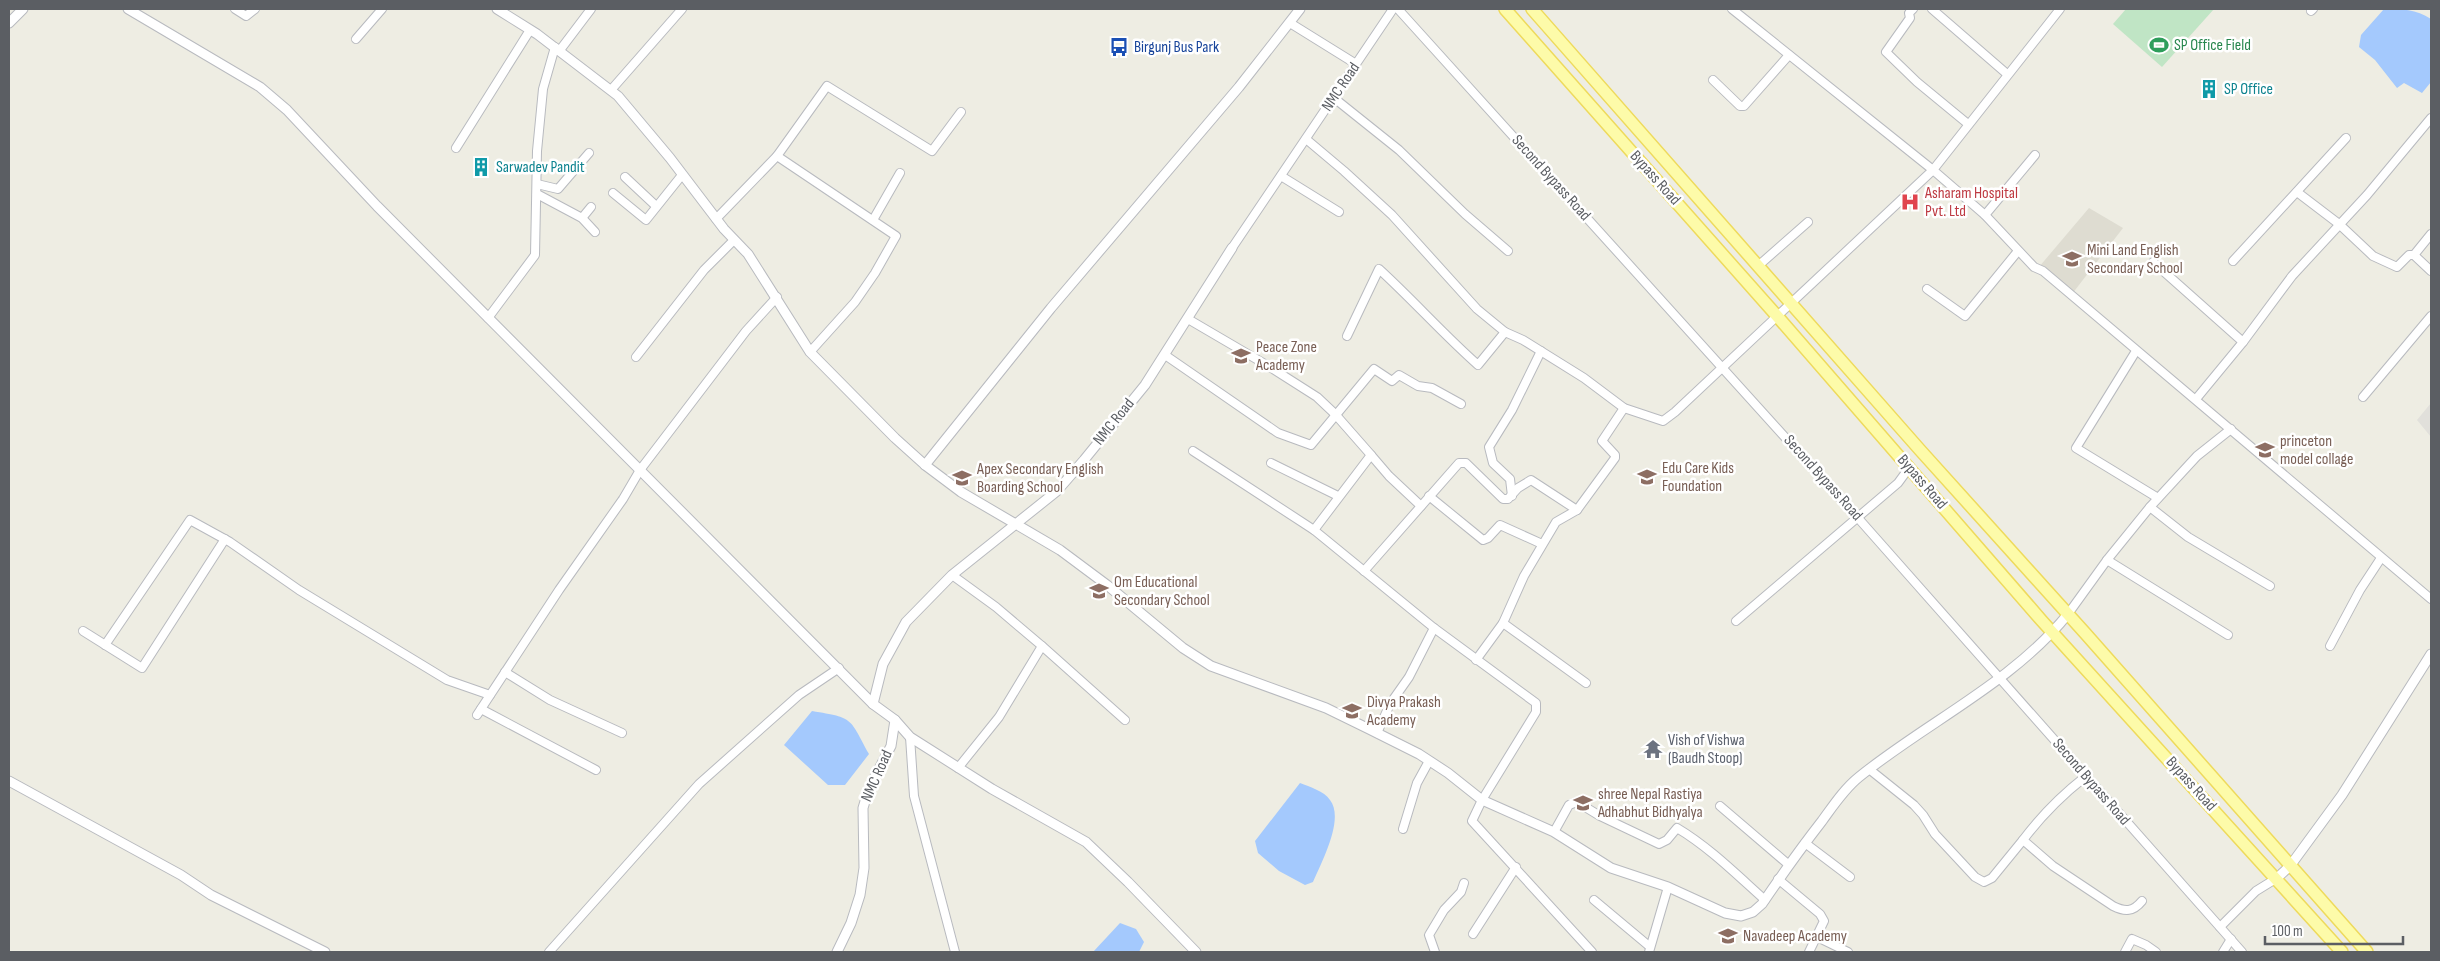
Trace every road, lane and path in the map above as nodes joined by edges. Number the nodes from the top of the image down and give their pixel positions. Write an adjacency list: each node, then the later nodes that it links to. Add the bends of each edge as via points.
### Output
1 (23, 9): 18 (street)
2 (128, 9): 72 (street, via 260,87 287,110)
3 (235, 9): 4 (street, via 246,16)
4 (255, 9)
5 (382, 9): 21 (street)
6 (497, 9): 20 (street)
7 (591, 9): 22 (street)
8 (682, 9): 27 (street)
9 (1300, 9): 19 (street)
10 (1393, 9): 24 (street, NMC Road)
11 (1398, 9): 82 (street, Second Bypass Road)
12 (1505, 9): 70 (main road, Bypass Road)
13 (1532, 9): 65 (main road, Bypass Road)
14 (1732, 9): 23 (street)
15 (1913, 9): 31 (street, via 1886,52)
16 (1932, 9): 25 (street)
17 (2060, 9): 25 (street)
18 (9, 23)
19 (1290, 23): 24 (street); 92 (street, via 1051,308)
20 (530, 30): 22 (street); 34 (street)
21 (356, 39)
22 (557, 49): 27 (street); 43 (street, via 543,89)
23 (1789, 55): 26 (street, via 1744,106 1735,103); 38 (street)
24 (1356, 64): 28 (street, NMC Road)
25 (2007, 74): 31 (street)
26 (1712, 80)
27 (611, 90): 40 (street)
28 (1334, 98): 33 (street, NMC Road); 60 (street, via 1399,150)
29 (961, 112): 37 (street, via 932,151 827,86)
30 (2431, 118): 55 (street)
31 (1968, 124): 38 (street)
32 (2346, 138): 45 (street)
33 (1306, 139): 41 (street, NMC Road); 74 (street, via 1392,215 1477,309)
34 (456, 148)
35 (589, 152): 43 (street, via 558,189)
36 (2035, 155): 50 (street)
37 (777, 156): 52 (street); 53 (street)
38 (1933, 170): 50 (street); 69 (street)
39 (900, 173): 53 (street)
40 (682, 175): 47 (street); 52 (street)
41 (1281, 176): 49 (street); 59 (street, NMC Road)
42 (625, 177): 47 (street)
43 (537, 184): 46 (street)
44 (613, 192): 47 (street, via 646,220)
45 (2297, 192): 55 (street); 63 (street)
46 (537, 194): 51 (street); 72 (street, via 535,255)
47 (656, 206)
48 (591, 207): 51 (street)
49 (1339, 212)
50 (1985, 215): 61 (street)
51 (582, 218): 56 (street)
52 (716, 220): 58 (street)
53 (873, 220): 79 (street, via 896,236 855,302)
54 (1808, 222): 65 (street)
55 (2339, 224): 62 (street, via 2373,256 2398,267 2409,255); 76 (street, via 2292,276)
56 (595, 232)
57 (2431, 234): 62 (street)
58 (734, 240): 68 (street, via 748,254); 81 (street, via 704,270)
59 (1232, 248): 73 (street, NMC Road)
60 (1508, 251)
61 (2018, 252): 67 (street, via 1965,316); 78 (street)
62 (2414, 255): 66 (street)
63 (2233, 261)
64 (2153, 262): 76 (street)
65 (1758, 266): 69 (main road, Bypass Road)
66 (2431, 271)
67 (1927, 289)
68 (777, 297): 79 (street); 94 (street, via 746,331)
69 (1792, 304): 70 (street); 113 (main road, Bypass Road)
70 (1777, 316): 82 (street); 93 (main road, Bypass Road)
71 (2431, 316): 83 (street)
72 (488, 318): 94 (street)
73 (1188, 320): 80 (street, NMC Road); 87 (street, via 1317,397)
74 (1504, 332): 75 (street, via 1478,365 1379,269); 77 (street)
75 (1347, 336)
76 (2243, 342): 84 (street)
77 (1541, 351): 86 (street); 97 (street, via 1512,410 1489,447 1493,463 1510,479)
78 (2136, 351): 84 (street); 98 (street, via 2076,448)
79 (810, 352): 92 (street, via 844,389)
80 (1165, 355): 87 (street, via 1278,433 1311,445); 103 (street, NMC Road, via 1145,386 1057,491)
81 (636, 358)
82 (1722, 367): 86 (street, via 1663,420); 102 (street, Second Bypass Road)
83 (2363, 397)
84 (2196, 399): 88 (street)
85 (1460, 404): 87 (street, via 1399,375 1392,381 1374,369)
86 (1624, 408): 101 (street, via 1602,441 1615,458)
87 (1335, 414): 90 (street)
88 (2232, 429): 98 (street, via 2197,456); 107 (street)
89 (1193, 451): 104 (street)
90 (1370, 455): 95 (street); 99 (street)
91 (1271, 463): 95 (street)
92 (925, 465): 103 (street, via 961,492)
93 (1909, 468): 102 (street, via 1898,484); 118 (main road, Bypass Road)
94 (640, 470): 125 (street); 126 (street)
95 (1338, 496): 104 (street)
96 (1428, 496): 97 (street, via 1462,462 1503,499); 99 (street); 106 (street, via 1483,540 1500,525)
97 (1512, 496): 101 (street, via 1531,480)
98 (2158, 498): 100 (street)
99 (1421, 506): 109 (street)
100 (2150, 507): 108 (street); 111 (street, via 2188,537)
101 (1577, 510): 106 (street, via 1556,522)
102 (1858, 518): 114 (street); 127 (street, Second Bypass Road)
103 (1014, 524): 110 (street, NMC Road); 135 (street, via 1060,550 1183,648 1211,666 1326,708)
104 (1314, 530): 109 (street)
105 (225, 539): 120 (street, via 190,520); 120 (street, via 142,668); 129 (street, via 299,590 447,680)
106 (1542, 544): 115 (street)
107 (2382, 558): 112 (street); 122 (street, via 2360,590)
108 (2107, 560): 113 (street); 119 (street)
109 (1364, 571): 116 (street)
110 (952, 575): 121 (street); 130 (street, NMC Road, via 906,622 883,664)
111 (2270, 586)
112 (2431, 600)
113 (2068, 614): 118 (street); 133 (main road, Bypass Road)
114 (1736, 622)
115 (1503, 623): 124 (street); 128 (street)
116 (1434, 628): 124 (street); 135 (street)
117 (83, 631): 120 (street)
118 (2053, 632): 127 (street); 137 (main road, Bypass Road)
119 (2228, 635)
120 (105, 645)
121 (1042, 646): 132 (street); 139 (street, via 999,717)
122 (2330, 646)
123 (2430, 657): 151 (street, via 2345,790)
124 (1476, 660): 144 (street, via 1536,703 1537,709)
125 (839, 668): 130 (street); 167 (street, via 799,695 699,784)
126 (505, 672): 129 (street); 134 (street, via 550,700)
127 (2001, 677): 140 (street); 142 (street, Second Bypass Road)
128 (1586, 683)
129 (490, 695): 141 (street, via 479,712)
130 (873, 704): 131 (street)
131 (895, 720): 136 (street); 168 (street, NMC Road, via 891,746 868,788 863,808 864,868 860,895)
132 (1125, 720)
133 (2173, 732): 137 (main road); 151 (main road, Bypass Road)
134 (622, 733)
135 (1377, 733): 138 (street)
136 (910, 737): 139 (street); 169 (street, via 914,796)
137 (2156, 746): 154 (main road, Bypass Road)
138 (1429, 761): 144 (street); 146 (street, via 1417,783)
139 (958, 768): 170 (street, via 1086,842)
140 (1869, 769): 148 (street, via 1914,805 1935,834 1975,877 1984,882 1992,878); 149 (street, via 1843,794)
141 (596, 770)
142 (2085, 777): 148 (street, via 2066,792); 161 (street, Second Bypass Road)
143 (9, 781): 166 (street, via 181,875 211,895)
144 (1482, 800): 147 (street); 152 (street, via 1472,821)
145 (1720, 806): 150 (street)
146 (1403, 829)
147 (1554, 832): 157 (street, via 1611,868); 159 (street, via 1569,804 1577,802 1659,844 1677,828 1703,846)
148 (2023, 840): 160 (street, via 2053,866 2113,906 2123,911 2131,910)
149 (1805, 842): 150 (street); 153 (street)
150 (1789, 865): 155 (street)
151 (2290, 866): 154 (street); 180 (main road, Bypass Road)
152 (1516, 867): 162 (street); 172 (street)
153 (1850, 877)
154 (2277, 878): 161 (street, via 2256,891); 179 (main road, Bypass Road)
155 (1778, 879): 159 (street); 163 (street, via 1820,914 1824,921)
156 (1464, 883): 171 (street, via 1461,892 1444,910 1429,935)
157 (1668, 887): 159 (street, via 1725,913 1742,916 1753,912); 165 (street)
158 (1594, 900): 165 (street)
159 (1765, 900)
160 (2142, 901)
161 (2220, 927): 164 (street, Second Bypass Road)
162 (1473, 934)
163 (1817, 937): 173 (street); 174 (street)
164 (2231, 939): 177 (street); 178 (street, Second Bypass Road)
165 (1649, 949)
166 (325, 952)
167 (549, 952)
168 (837, 952)
169 (955, 952)
170 (1196, 952)
171 (1435, 952)
172 (1592, 952)
173 (1809, 952)
174 (1848, 952)
175 (2125, 952): 176 (street, via 2132,939)
176 (2156, 952)
177 (2223, 952)
178 (2242, 952)
179 (2342, 952)
180 (2367, 952)

